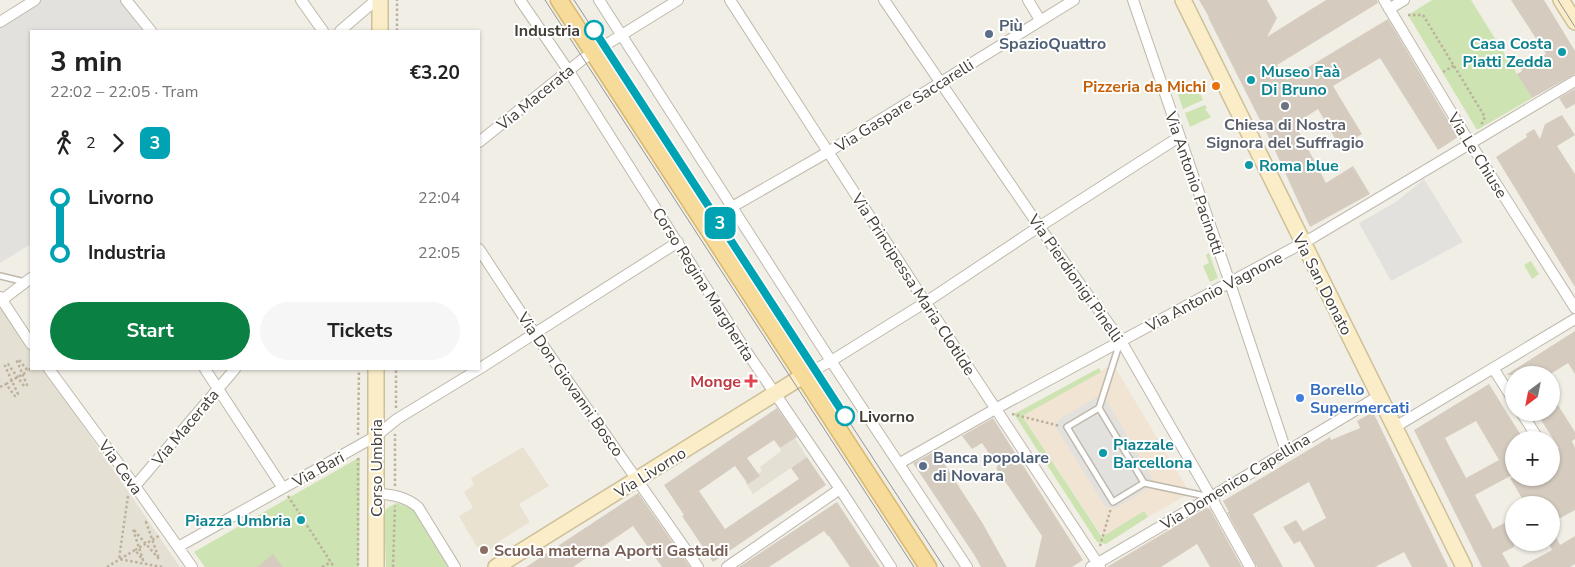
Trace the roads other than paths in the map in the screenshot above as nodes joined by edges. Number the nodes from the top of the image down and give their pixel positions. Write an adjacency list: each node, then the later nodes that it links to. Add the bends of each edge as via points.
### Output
1 (35, 0): 19 (street)
2 (126, 0): 21 (street)
3 (301, 0): 22 (street)
4 (378, 0): 23 (street); 24 (street)
5 (520, 0): 27 (street, Corso Regina Margherita)
6 (559, 0): 26 (main road, Corso Regina Margherita)
7 (599, 0): 25 (street)
8 (678, 0): 25 (street, Via Macerata)
9 (730, 0): 33 (street, Via Principessa Maria Clotilde)
10 (884, 0): 29 (street, Via Pierdionigi Pinelli)
11 (1028, 0): 18 (street)
12 (1074, 0): 18 (street, Via Gaspare Saccarelli)
13 (1133, 0): 30 (street, Via Antonio Pacinotti)
14 (1183, 0): 37 (street, Via San Donato)
15 (1404, 0): 17 (street)
16 (1562, 0): 20 (street)
17 (1386, 4): 32 (street, Via Le Chiuse)
18 (1040, 20): 29 (street, Via Gaspare Saccarelli)
19 (0, 22)
20 (1575, 22)
21 (150, 30)
22 (322, 30)
23 (341, 30)
24 (380, 30)
25 (621, 35): 26 (street, Via Macerata); 34 (street)
26 (592, 52): 27 (street, Via Macerata); 57 (main road, Corso Regina Margherita)
27 (568, 70): 31 (street, Via Macerata); 36 (street, Corso Regina Margherita)
28 (1575, 81): 32 (street, Via Antonio Vagnone)
29 (941, 82): 33 (street, Via Gaspare Saccarelli); 35 (street, Via Pierdionigi Pinelli)
30 (1179, 136): 35 (street); 41 (street, Via Antonio Pacinotti)
31 (480, 141)
32 (1470, 143): 37 (street, Via Antonio Vagnone); 44 (street, Via Le Chiuse)
33 (828, 152): 34 (street, Via Gaspare Saccarelli); 43 (street, Via Principessa Maria Clotilde)
34 (732, 207): 49 (street)
35 (1040, 226): 43 (street); 47 (street, Via Pierdionigi Pinelli)
36 (678, 242): 46 (street, Via Bari); 60 (street, Corso Regina Margherita)
37 (1303, 243): 41 (street, Via Antonio Vagnone); 61 (street, Via San Donato)
38 (480, 252): 46 (street, Via Don Giovanni Bosco)
39 (0, 276): 40 (lane)
40 (29, 280): 42 (street)
41 (1230, 283): 47 (street, Via Antonio Vagnone); 66 (street, Via Antonio Pacinotti)
42 (1, 299): 48 (street)
43 (926, 302): 49 (street); 62 (street, Via Principessa Maria Clotilde)
44 (1575, 308)
45 (1575, 319): 51 (street)
46 (535, 334): 50 (street, Via Bari); 68 (street, Via Don Giovanni Bosco)
47 (1120, 341): 62 (street, Via Antonio Vagnone); 63 (lane); 74 (street, Via Pierdionigi Pinelli)
48 (30, 342)
49 (831, 361): 57 (street); 67 (street)
50 (480, 368)
51 (1493, 368): 58 (street); 64 (street)
52 (49, 370): 69 (street, Via Ceva)
53 (205, 370): 59 (street)
54 (234, 370): 59 (street, Via Macerata)
55 (376, 370): 65 (street, Corso Umbria)
56 (477, 370): 65 (street, Via Bari)
57 (803, 376): 60 (street, Via Livorno); 84 (main road, Corso Regina Margherita)
58 (1505, 387)
59 (218, 388): 69 (street, Via Macerata); 71 (street)
60 (774, 394): 68 (street, Via Livorno); 72 (street, Corso Regina Margherita)
61 (1379, 396): 64 (street, Via San Donato); 66 (street, Via Domenico Capellina)
62 (997, 408): 67 (street, Via Antonio Vagnone); 76 (street, Via Principessa Maria Clotilde)
63 (1099, 408): 70 (lane); 70 (lane, via 1067,428 1113,502)
64 (1395, 427): 87 (street, Via San Donato)
65 (376, 436): 71 (street, Via Bari); 73 (street, Corso Umbria)
66 (1286, 451): 74 (street, Via Domenico Capellina)
67 (900, 463): 85 (street)
68 (638, 480): 80 (street, Via Livorno); 81 (street, Via Don Giovanni Bosco)
69 (133, 482): 75 (street, Via Ceva)
70 (1144, 483): 74 (lane)
71 (283, 488): 75 (street, Via Bari)
72 (840, 489): 82 (street); 83 (street, Corso Regina Margherita)
73 (376, 493): 78 (street, Corso Umbria); 79 (street, via 402,497 418,507)
74 (1211, 497): 76 (street, Via Domenico Capellina); 86 (street, Via Pierdionigi Pinelli)
75 (178, 548): 77 (street, Via Ceva)
76 (1096, 566)
77 (192, 567)
78 (376, 567)
79 (455, 567)
80 (496, 567)
81 (698, 567)
82 (727, 567)
83 (892, 567)
84 (928, 567)
85 (967, 567)
86 (1250, 567)
87 (1464, 567)

